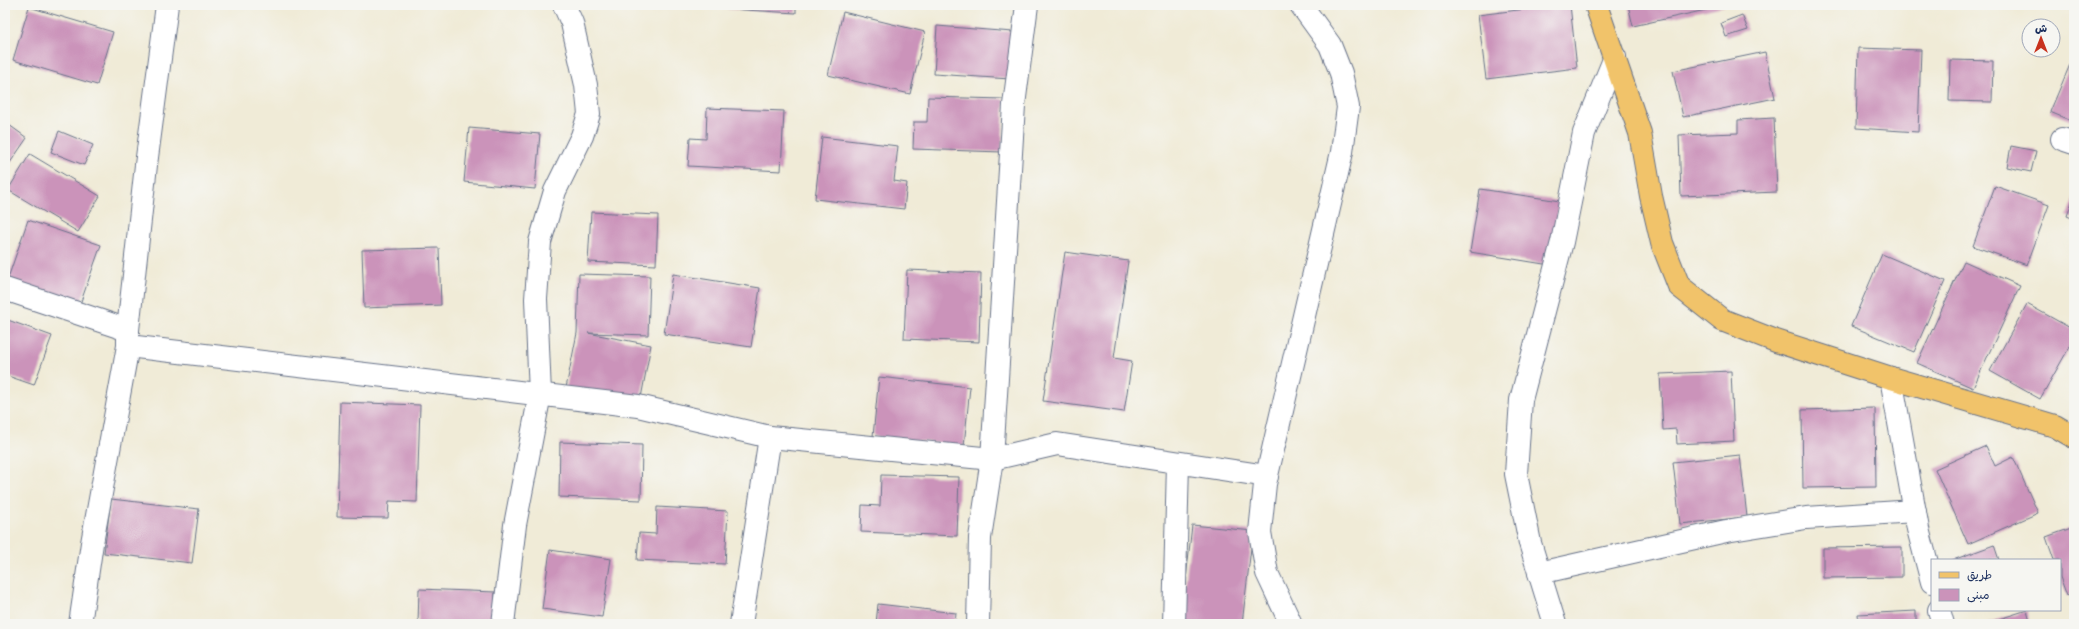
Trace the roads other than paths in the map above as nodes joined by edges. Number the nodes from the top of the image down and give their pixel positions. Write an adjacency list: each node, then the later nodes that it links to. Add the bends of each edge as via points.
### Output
1 (167, 5): 8 (street, via 146,166)
2 (564, 5): 10 (street, via 572,23 586,85 589,114 582,136 555,191 540,242 536,299)
3 (1027, 5): 13 (street, via 1014,106)
4 (1300, 5): 15 (street, via 1330,45 1342,73 1348,107 1342,152)
5 (1596, 5): 6 (main road)
6 (1615, 57): 9 (main road, via 1640,133 1662,242 1679,286 1722,320 1776,341); 17 (street, via 1584,133 1562,242 1521,400 1516,474)
7 (5, 289): 8 (street)
8 (128, 338): 10 (street); 20 (street)
9 (1891, 378): 12 (main road, via 2056,426); 16 (street)
10 (540, 394): 11 (street, via 638,406); 21 (street, via 515,525)
11 (770, 437): 13 (street); 22 (street)
12 (2074, 437)
13 (992, 459): 14 (street, via 1057,444); 23 (street, via 980,538)
14 (1178, 463): 15 (street); 24 (street)
15 (1267, 476): 25 (street, via 1260,532 1267,573)
16 (1915, 511): 17 (street, via 1806,518 1726,531); 18 (street)
17 (1539, 573): 26 (street)
18 (1931, 578)
19 (1939, 611): 27 (street)
20 (80, 624)
21 (503, 624)
22 (741, 624)
23 (978, 624)
24 (1174, 624)
25 (1291, 624)
26 (1555, 624)
27 (1943, 624)

